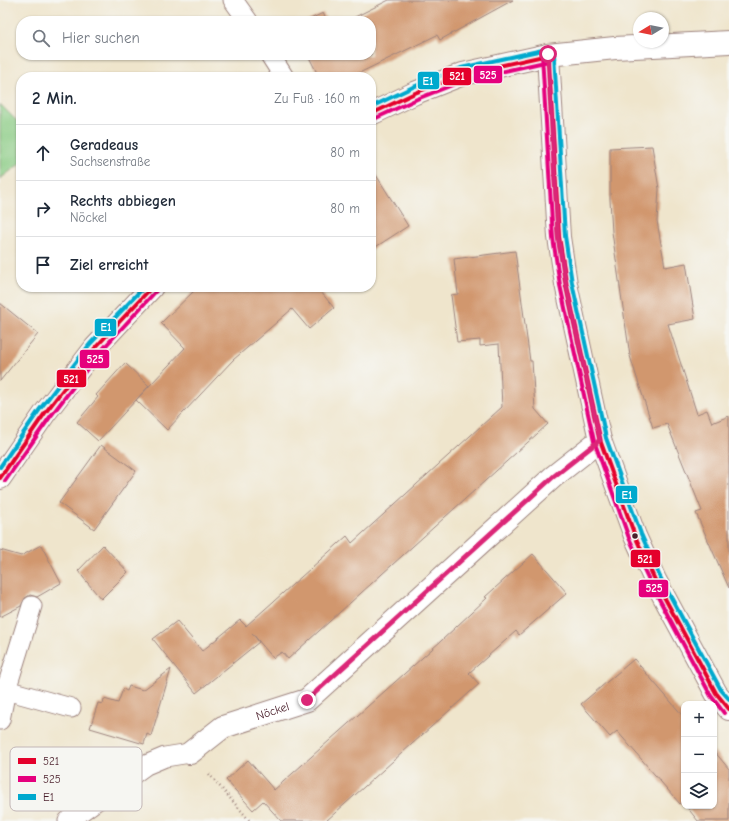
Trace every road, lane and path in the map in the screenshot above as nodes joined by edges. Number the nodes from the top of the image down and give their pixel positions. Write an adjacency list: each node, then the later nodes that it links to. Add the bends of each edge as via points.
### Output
1 (233, 0): 2 (lane)
2 (244, 16)
3 (729, 42): 4 (street)
4 (548, 54): 7 (street, via 463,74); 9 (street, via 558,237)
5 (273, 60): 6 (lane)
6 (281, 72)
7 (376, 112)
8 (147, 292): 10 (street, via 95,348 45,413)
9 (600, 440): 14 (street, via 635,536 655,580 716,693); 16 (street, Nöckel, via 553,477 307,700 223,727)
10 (0, 478)
11 (32, 606): 12 (lane)
12 (3, 689): 13 (lane); 15 (lane)
13 (71, 708)
14 (729, 709)
15 (0, 720)
16 (190, 753): 17 (lane, Nöckel, via 165,757); 20 (path)
17 (142, 768)
18 (82, 811): 19 (lane, Nöckel)
19 (68, 821)
20 (250, 821)

